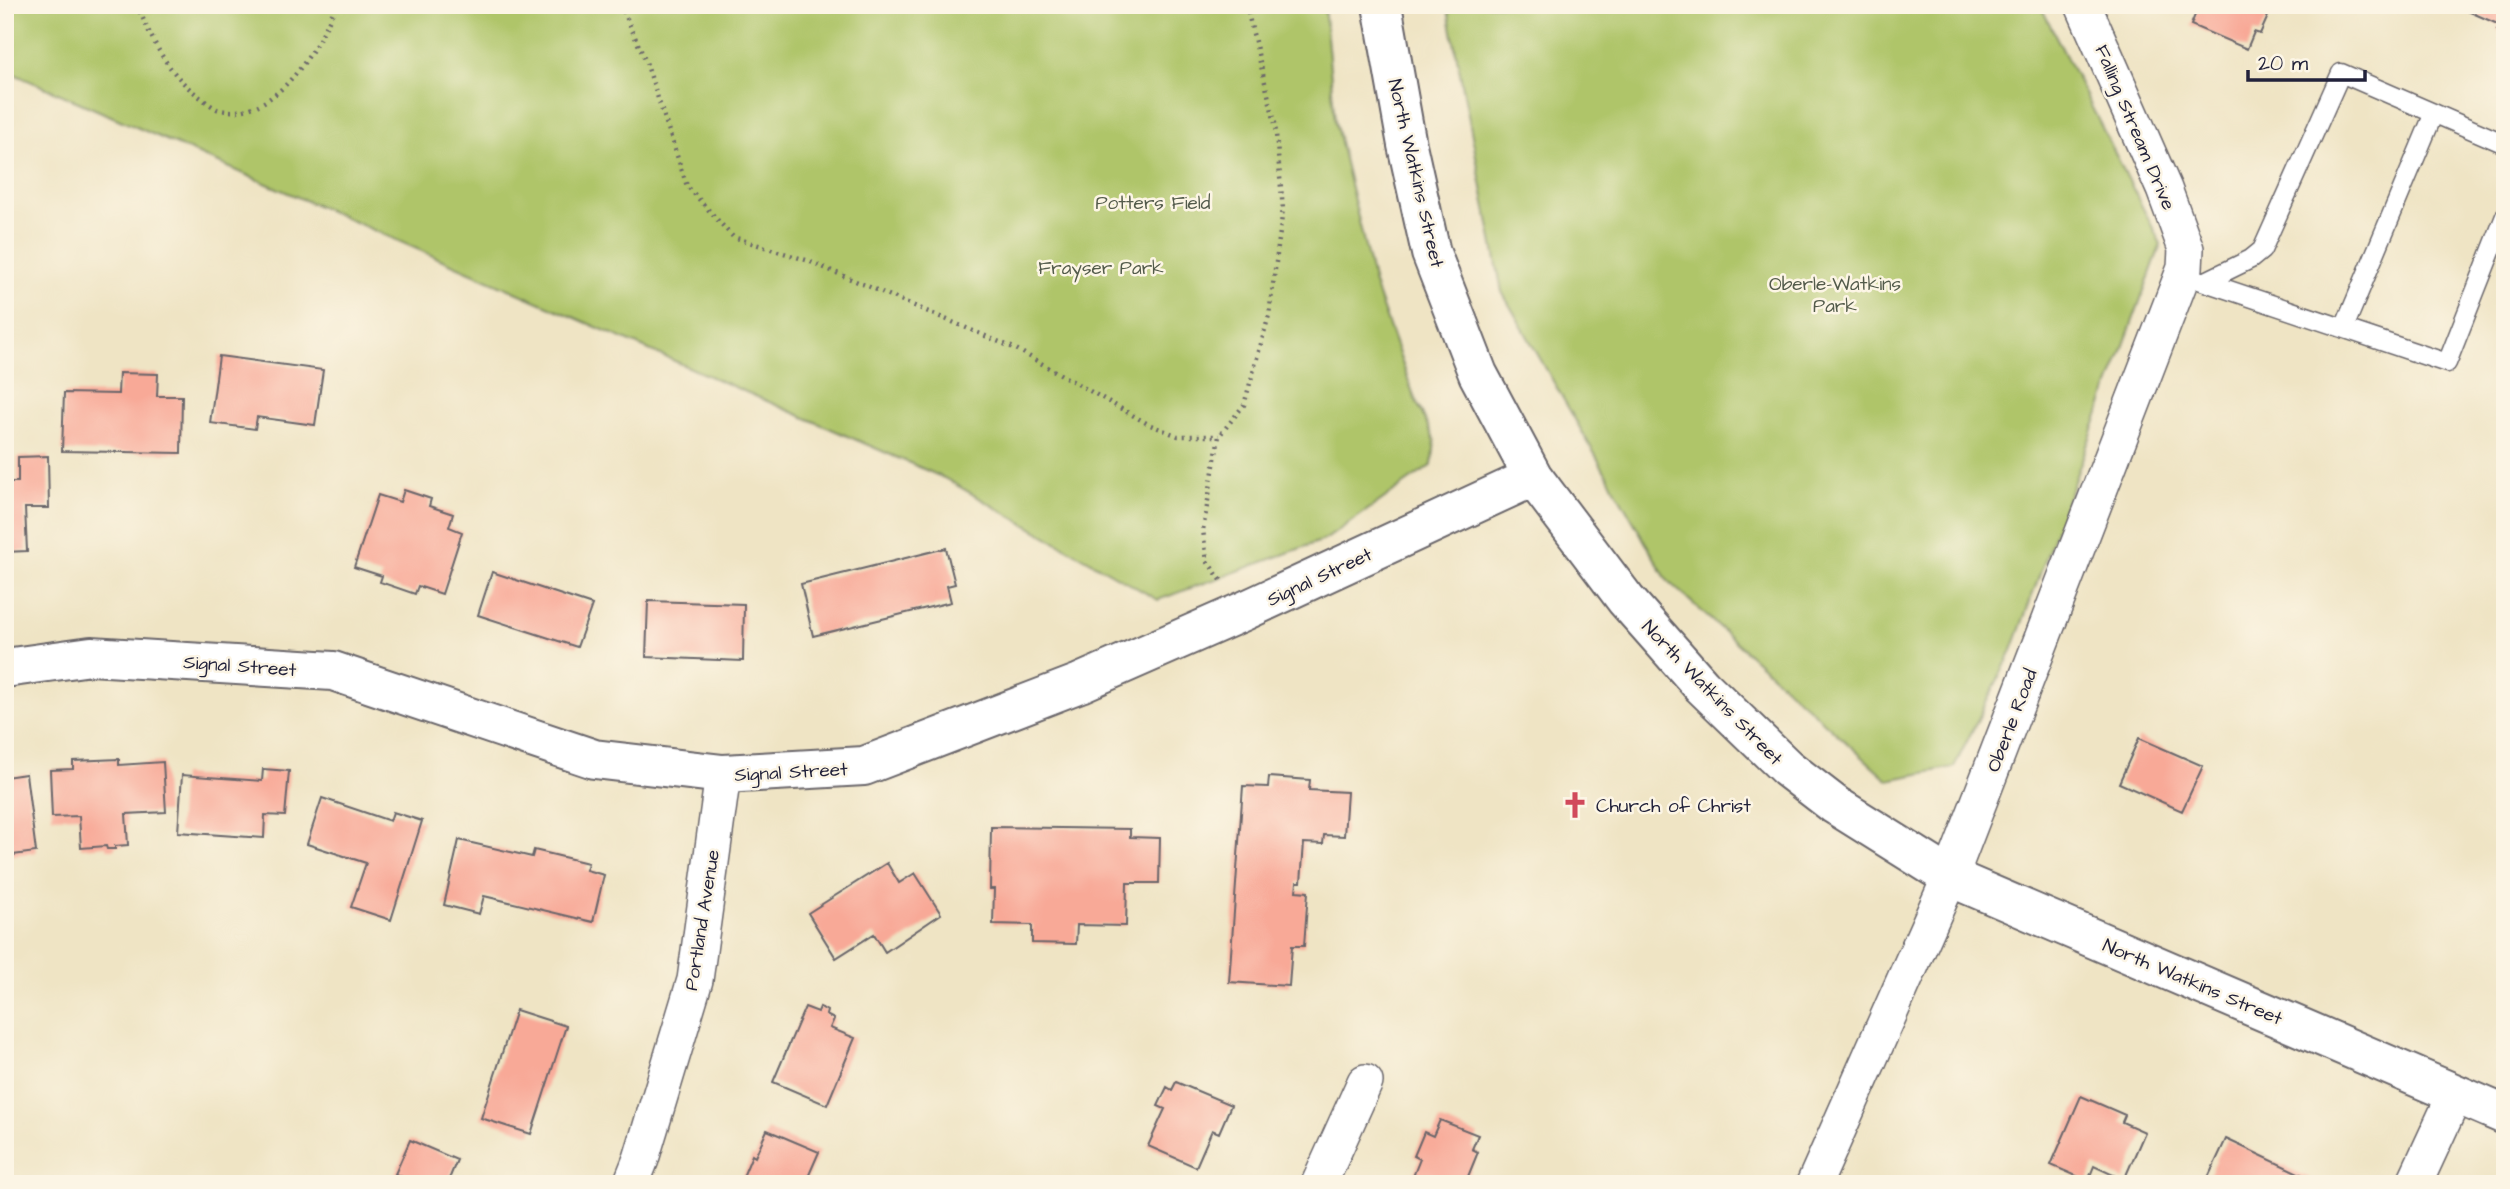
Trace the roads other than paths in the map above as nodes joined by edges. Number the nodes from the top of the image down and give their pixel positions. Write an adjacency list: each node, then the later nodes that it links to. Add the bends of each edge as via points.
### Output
1 (1382, 5): 8 (main road, North Watkins Street, via 1431,253 1478,374)
2 (2083, 5): 6 (street, Falling Stream Drive, via 2164,189)
3 (2434, 113): 4 (lane); 6 (lane, via 2341,73 2262,250 2251,259); 7 (lane)
4 (2505, 144)
5 (2505, 216): 7 (lane, via 2447,363)
6 (2191, 268): 7 (lane); 11 (street, Oberle Road)
7 (2344, 328)
8 (1533, 477): 10 (main road, Signal Street, via 1080,683 864,766); 11 (main road, North Watkins Street, via 1626,600 1702,686 1787,768 1835,805)
9 (5, 668): 10 (main road, Signal Street, via 91,656 333,670 594,759)
10 (723, 774): 15 (street, Portland Avenue, via 695,981)
11 (1950, 877): 13 (main road, North Watkins Street); 17 (street, Oberle Road)
12 (1365, 1083): 16 (street)
13 (2456, 1093): 14 (main road, North Watkins Street); 18 (street)
14 (2505, 1115)
15 (631, 1184)
16 (1319, 1184)
17 (1815, 1184)
18 (2414, 1184)

